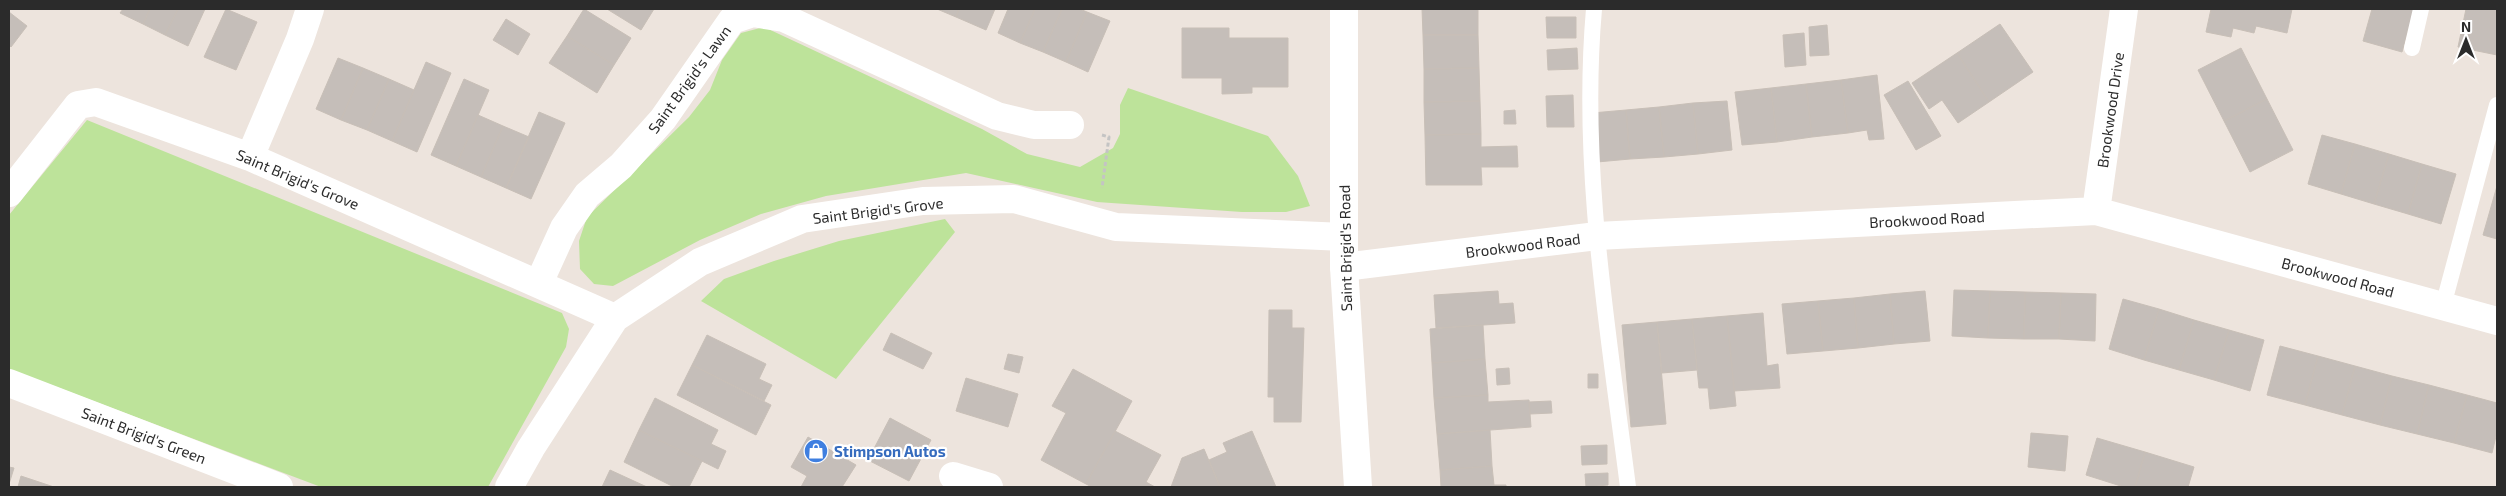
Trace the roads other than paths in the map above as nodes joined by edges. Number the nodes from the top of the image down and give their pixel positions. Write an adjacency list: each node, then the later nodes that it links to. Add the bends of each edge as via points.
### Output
1 (310, 9): 9 (street)
2 (1344, 9): 13 (street, Saint Brigid's Road)
3 (1594, 9): 12 (lane, via 1589,66)
4 (2124, 9): 11 (street, Brookwood Drive)
5 (2421, 9): 6 (lane)
6 (2412, 48)
7 (2497, 105): 16 (lane)
8 (1070, 125): 15 (street, Saint Brigid's Lawn, via 1034,125 997,116 784,18 753,13 732,20 663,119 621,166 587,196 564,228)
9 (250, 157): 10 (street, Saint Brigid's Grove, via 96,102 78,105); 15 (street, Saint Brigid's Grove)
10 (9, 193)
11 (2096, 210): 12 (street, Brookwood Road); 16 (street, Brookwood Road)
12 (1597, 236): 14 (street, Brookwood Road); 25 (lane)
13 (1344, 237): 14 (street, Saint Brigid's Road); 17 (street, Saint Brigid's Grove, via 1116,227 1014,199 923,201 802,219 700,262)
14 (1344, 267): 24 (street, Saint Brigid's Road)
15 (539, 283): 17 (street, Saint Brigid's Grove)
16 (2443, 306): 18 (street, Brookwood Road)
17 (615, 318): 22 (street, Saint Brigid's Grove)
18 (2497, 322)
19 (9, 382): 21 (street, Saint Brigid's Green)
20 (953, 476): 23 (street)
21 (279, 487)
22 (509, 487)
23 (989, 487)
24 (1358, 487)
25 (1628, 487)

